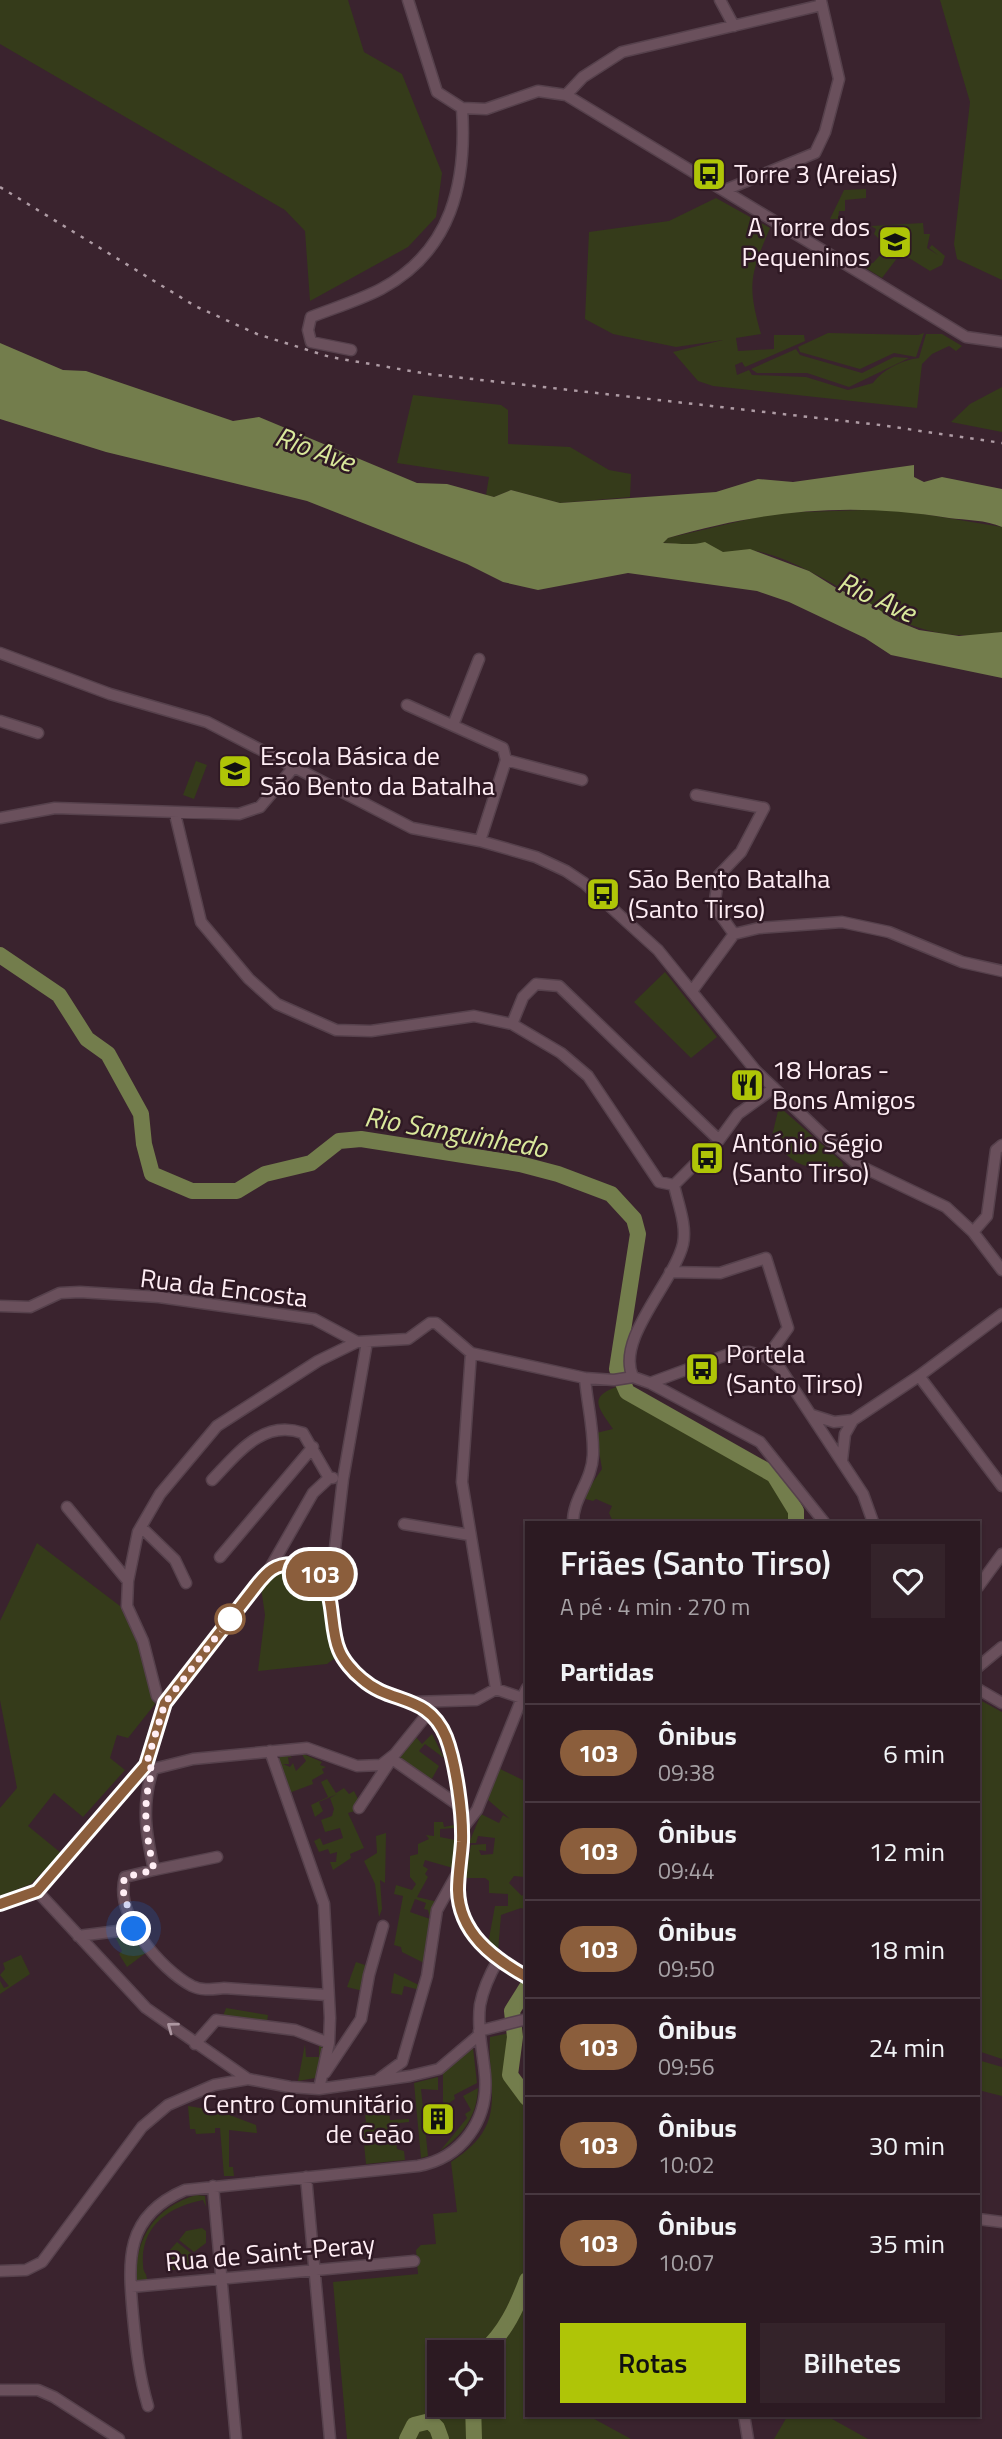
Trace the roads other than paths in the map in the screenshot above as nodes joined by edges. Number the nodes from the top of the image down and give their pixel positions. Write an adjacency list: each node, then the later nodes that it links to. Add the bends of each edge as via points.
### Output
1 (408, 0): 6 (street, via 437,92)
2 (720, 0): 4 (street)
3 (821, 3): 4 (street); 7 (street, via 839,79 815,153)
4 (734, 26): 5 (street, via 622,52 583,77)
5 (566, 95): 6 (street, via 538,91 486,109); 7 (street)
6 (462, 108): 9 (street, via 459,189 447,222 427,253 406,274 380,290 311,317 311,342)
7 (725, 190): 8 (street, via 967,337)
8 (1002, 342)
9 (351, 350)
10 (0, 653): 17 (street, via 110,694 206,722)
11 (479, 659): 14 (street)
12 (407, 705): 14 (street)
13 (0, 721): 15 (street)
14 (453, 725): 16 (street, via 503,748)
15 (38, 733)
16 (506, 760): 18 (street); 22 (street)
17 (294, 767): 20 (street, via 260,807 239,814); 22 (street, via 412,828)
18 (582, 780)
19 (696, 795): 23 (street, via 764,808 740,852 719,875 714,906)
20 (175, 814): 21 (street, via 55,808); 26 (street, via 201,922 276,1004 336,1030 371,1031 474,1016)
21 (0, 818)
22 (480, 841): 25 (street, via 536,857 584,883 658,950)
23 (734, 934): 24 (street, via 842,922 889,932 962,962); 25 (street)
24 (1002, 971)
25 (692, 991): 27 (street)
26 (512, 1024): 28 (street, via 523,997 536,984 559,986); 30 (street, via 561,1053 588,1076 659,1182)
27 (774, 1087): 28 (street, via 738,1114); 31 (street, via 858,1165 946,1207)
28 (719, 1140): 30 (street)
29 (1002, 1146): 31 (street, via 996,1150 987,1216)
30 (674, 1185): 33 (street, via 684,1235)
31 (973, 1232): 32 (street)
32 (1002, 1270)
33 (670, 1272): 38 (street, via 720,1273 766,1258 788,1328); 41 (street, via 632,1345)
34 (0, 1306): 36 (street, Rua da Encosta, via 30,1307 60,1293 159,1297 314,1319)
35 (1002, 1314): 39 (street)
36 (362, 1342): 37 (street, via 408,1339 436,1323); 49 (street); 56 (street, via 324,1358 217,1426 160,1494)
37 (471, 1353): 40 (street); 57 (street, via 463,1482)
38 (767, 1357): 42 (street, via 749,1352 730,1354); 43 (street, via 780,1368)
39 (919, 1376): 44 (street); 50 (street)
40 (584, 1378): 41 (street); 52 (street, via 593,1456 587,1483 573,1507)
41 (630, 1378): 42 (street)
42 (650, 1383): 53 (street, via 760,1443)
43 (812, 1415): 44 (street, via 834,1422); 46 (street)
44 (853, 1420): 46 (street, via 845,1434)
45 (313, 1447): 47 (street); 48 (street, via 303,1433 271,1430 247,1444); 59 (street)
46 (842, 1461): 54 (street, via 867,1500)
47 (329, 1478): 49 (street); 61 (street, via 313,1493)
48 (212, 1479)
49 (343, 1479): 65 (street)
50 (1002, 1486)
51 (67, 1507): 62 (street)
52 (573, 1521)
53 (823, 1521)
54 (873, 1521)
55 (404, 1524): 57 (street)
56 (141, 1527): 62 (street); 63 (street, via 175,1560)
57 (470, 1535): 68 (street)
58 (1002, 1553): 60 (street)
59 (220, 1557)
60 (999, 1565): 64 (street)
61 (269, 1570): 65 (street, via 281,1565 309,1567); 73 (street)
62 (128, 1581): 73 (street, via 127,1606 143,1641 157,1696)
63 (186, 1583)
64 (980, 1585)
65 (330, 1591): 72 (street, via 340,1651 361,1679 376,1690)
66 (1002, 1647): 67 (street)
67 (980, 1665)
68 (496, 1689): 71 (street); 72 (street, via 476,1700)
69 (980, 1690): 74 (street)
70 (525, 1692): 71 (street)
71 (522, 1699): 81 (street, via 477,1810)
72 (414, 1702): 75 (street)
73 (165, 1703): 78 (street)
74 (1002, 1703)
75 (429, 1712): 77 (street); 79 (street, via 446,1739)
76 (270, 1751): 77 (street, via 307,1748 357,1766 381,1765); 78 (street); 92 (street, via 324,1904)
77 (394, 1756): 79 (street); 80 (street)
78 (150, 1767): 83 (street, via 144,1828); 85 (street)
79 (458, 1805): 81 (street)
80 (359, 1808)
81 (462, 1829): 84 (street)
82 (216, 1857): 83 (street)
83 (154, 1870): 88 (street, via 125,1877 122,1887)
84 (459, 1870): 90 (street, via 463,1918); 99 (street, via 437,1910 427,1976 402,2062)
85 (37, 1891): 86 (street); 89 (street)
86 (0, 1905)
87 (383, 1926): 97 (street, via 361,2019)
88 (134, 1929): 89 (street); 92 (street, via 148,1948 191,1986)
89 (78, 1936): 96 (street, one-way to 89, via 146,2008)
90 (498, 1960): 91 (street); 94 (street, via 484,1990)
91 (525, 1976)
92 (327, 1995): 95 (street)
93 (524, 2019): 94 (street)
94 (479, 2033): 99 (street, via 439,2069); 101 (street, via 484,2101 478,2122 462,2145 429,2164)
95 (329, 2043): 96 (street, via 295,2030 216,2020); 97 (street)
96 (195, 2044): 98 (street)
97 (323, 2075): 100 (street)
98 (248, 2079): 100 (street); 107 (street, via 214,2085 168,2105 142,2127 42,2262 26,2270)
99 (376, 2081): 100 (street)
100 (319, 2089)
101 (306, 2177): 102 (street); 106 (street)
102 (213, 2186): 108 (street); 109 (street, via 167,2197 140,2225 131,2251)
103 (980, 2219): 104 (street)
104 (1002, 2222)
105 (414, 2261): 106 (street, Rua de Saint-Peray)
106 (315, 2270): 108 (street, Rua de Saint-Peray); 115 (street)
107 (0, 2271)
108 (221, 2278): 109 (street, Rua de Saint-Peray); 114 (street)
109 (131, 2287): 111 (street, via 139,2374)
110 (0, 2390): 113 (street, via 38,2390 54,2396)
111 (148, 2406)
112 (744, 2417): 116 (street)
113 (119, 2439)
114 (236, 2439)
115 (330, 2439)
116 (748, 2439)

